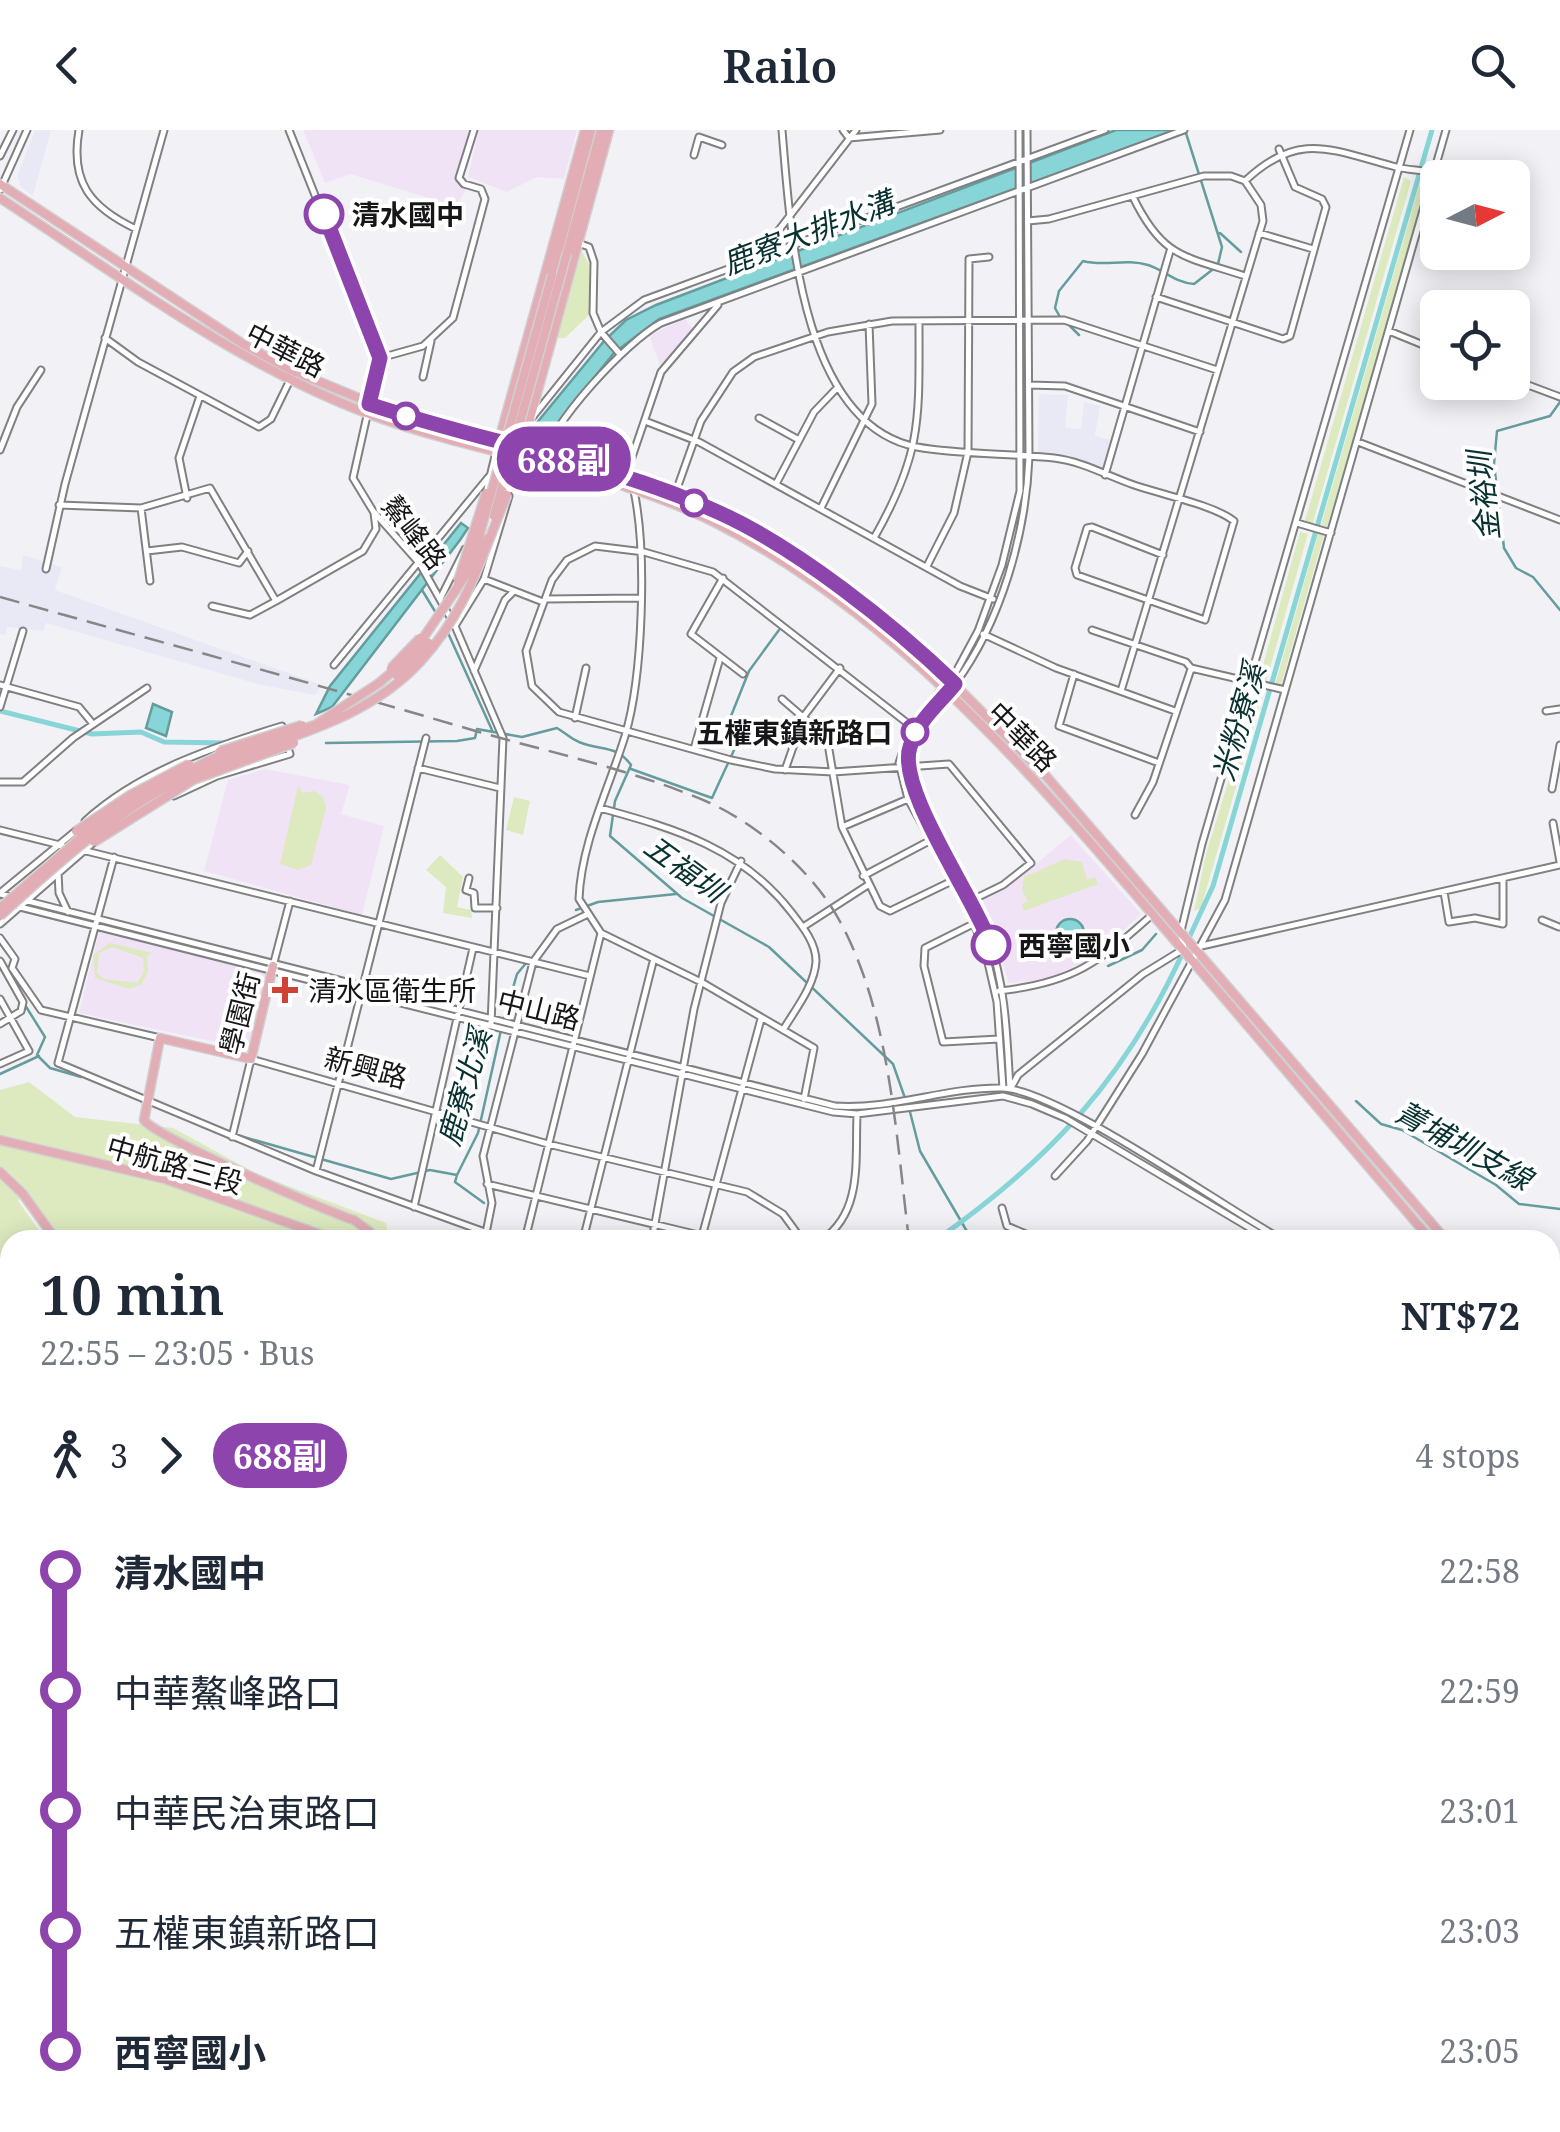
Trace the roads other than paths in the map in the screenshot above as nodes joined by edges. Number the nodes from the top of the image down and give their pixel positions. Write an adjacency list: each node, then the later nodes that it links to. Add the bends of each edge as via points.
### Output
1 (12, 130): 26 (street)
2 (27, 130): 33 (street)
3 (79, 130): 40 (street, via 81,186 94,203)
4 (164, 130): 40 (street)
5 (288, 130): 68 (street)
6 (474, 130): 64 (street, via 459,178 485,198 453,318)
7 (588, 130): 43 (main road)
8 (601, 130): 44 (main road)
9 (609, 130): 44 (main road)
10 (782, 130): 37 (street)
11 (843, 130): 21 (street)
12 (856, 130): 21 (street)
13 (940, 130): 21 (street)
14 (1019, 130): 29 (street)
15 (1027, 130): 28 (street)
16 (1105, 130): 28 (street)
17 (1153, 130): 22 (street)
18 (1184, 130): 22 (street)
19 (1410, 130): 30 (street)
20 (1446, 130): 27 (street)
21 (849, 138): 37 (street)
22 (1156, 139): 34 (street)
23 (722, 145): 25 (street, via 699,136)
24 (1279, 150): 30 (street, via 1340,146); 32 (street); 45 (street, via 1295,187 1324,202)
25 (694, 155)
26 (0, 156)
27 (1436, 160)
28 (1028, 161): 29 (street); 34 (street)
29 (1020, 163): 34 (street); 42 (street)
30 (1405, 168): 31 (street); 112 (street)
31 (1420, 170)
32 (1245, 181): 35 (street, via 1216,174); 41 (street, via 1261,204)
33 (1, 187): 49 (main road, 中華路)
34 (1024, 187): 39 (street); 50 (street)
35 (1134, 197): 39 (street); 46 (street)
36 (0, 198): 49 (main road, 中華路)
37 (790, 216): 42 (street); 48 (street)
38 (1420, 216): 60 (street)
39 (1024, 221): 58 (street)
40 (136, 229): 49 (street)
41 (1259, 232): 45 (street); 52 (street)
42 (794, 245): 48 (street); 50 (street)
43 (555, 247): 44 (street); 51 (main road)
44 (572, 247): 61 (street, via 589,247 593,313); 83 (main road); 150 (main road, bridge, via 473,576 434,637)
45 (1314, 250): 59 (street, via 1287,338)
46 (1170, 251): 52 (street); 53 (street)
47 (989, 257): 57 (street, via 969,259)
48 (756, 260): 61 (street, via 644,300)
49 (124, 272): 63 (street); 72 (main road, 中華路); 80 (main road, 中華路, via 242,344)
50 (798, 274): 54 (street); 62 (street)
51 (549, 275): 89 (main road); 150 (main road, bridge, via 470,569 433,629)
52 (1245, 276): 59 (street)
53 (1156, 296): 59 (street); 66 (street)
54 (718, 305): 67 (street, via 661,323); 84 (street, via 661,372)
55 (869, 322): 56 (street); 62 (street); 82 (street, via 874,393)
56 (920, 322): 57 (street); 91 (street)
57 (968, 322): 58 (street); 93 (street)
58 (1024, 322): 66 (street, via 1077,322); 73 (street); 75 (street)
59 (1230, 322): 70 (street)
60 (1389, 331): 65 (street); 88 (street)
61 (602, 334): 67 (street); 83 (street)
62 (814, 337): 76 (street); 87 (street, via 754,357 733,372)
63 (105, 338): 77 (street); 107 (street)
64 (431, 341): 68 (street); 71 (street)
65 (1420, 344)
66 (1142, 345): 70 (street); 79 (street)
67 (618, 352): 96 (street)
68 (380, 358): 80 (street, 鰲峰路)
69 (41, 370): 92 (street)
70 (1217, 370): 85 (street)
71 (423, 377)
72 (290, 379): 77 (street, via 260,427); 80 (main road, 中華路)
73 (1029, 385): 75 (street); 79 (street, via 1064,386); 94 (street)
74 (1530, 385): 78 (street)
75 (1021, 386): 94 (street)
76 (838, 387): 82 (street); 86 (street)
77 (200, 396): 104 (street, via 179,458)
78 (1560, 396)
79 (1124, 407): 85 (street); 98 (street)
80 (368, 408): 89 (main road, 中華路); 110 (street, 鰲峰路, via 352,470)
81 (759, 418): 86 (street)
82 (867, 420): 91 (street); 109 (street)
83 (529, 422): 90 (main road)
84 (645, 422): 87 (street); 99 (street)
85 (1200, 432): 106 (street)
86 (799, 440): 100 (street)
87 (693, 441): 100 (street); 105 (street)
88 (1358, 442): 111 (street); 113 (street)
89 (497, 447): 90 (main road, 中華路); 95 (main road, 中華路); 97 (street)
90 (522, 447): 95 (main road); 96 (main road, 中華路)
91 (915, 447): 93 (street); 114 (street, via 902,489)
92 (0, 450)
93 (968, 452): 94 (street); 120 (street, via 954,513)
94 (1026, 457): 98 (street, via 1069,461); 126 (street, via 1024,509); 131 (street)
95 (519, 458): 96 (main road, 中華路); 103 (street)
96 (542, 458): 99 (main road, 中華路); 101 (main road, 中華路)
97 (491, 474): 102 (street); 119 (street)
98 (1104, 475): 106 (street)
99 (630, 480): 101 (street); 105 (main road, 中華路)
100 (776, 484): 109 (street)
101 (634, 492): 105 (main road, 中華路); 117 (street)
102 (486, 493): 129 (street); 150 (main road, bridge, via 459,578)
103 (508, 494): 123 (street); 150 (main road, bridge, via 462,604 423,660)
104 (187, 498): 108 (street); 116 (street, via 210,488)
105 (673, 500): 147 (main road, 中華路, via 723,514 792,558 878,617); 153 (main road, 中華路, via 787,565 872,624)
106 (1178, 500): 118 (street); 132 (street, via 1234,521 1205,620)
107 (59, 505): 108 (street); 121 (street)
108 (141, 508): 115 (street)
109 (820, 508): 114 (street)
110 (373, 510): 119 (street, 鰲峰路); 128 (street, via 376,529 363,551)
111 (1560, 520)
112 (1298, 523): 113 (street); 148 (street)
113 (1328, 532): 152 (street)
114 (874, 538): 120 (street)
115 (147, 550): 116 (street, via 182,548 238,562); 124 (street)
116 (248, 551): 128 (street)
117 (644, 552): 122 (street); 127 (street); 130 (street, via 584,549 559,568)
118 (1164, 555): 132 (street); 132 (street, via 1092,527 1083,542 1077,574)
119 (421, 566): 129 (street, 鰲峰路); 140 (street)
120 (927, 566): 131 (street)
121 (46, 568)
122 (723, 578): 139 (street, via 692,634); 142 (street)
123 (484, 579): 125 (street); 134 (street)
124 (150, 581)
125 (514, 591): 130 (street); 144 (street)
126 (1000, 597): 131 (street); 137 (street)
127 (640, 598): 130 (street); 166 (street)
128 (276, 600): 133 (street, via 250,615)
129 (440, 600): 134 (street, 鰲峰路)
130 (544, 600): 161 (street, via 526,652 527,675 549,707)
131 (991, 600): 137 (street)
132 (1150, 601): 138 (street)
133 (212, 606)
134 (455, 626): 144 (street, 鰲峰路)
135 (1092, 630): 138 (street)
136 (22, 631): 149 (street)
137 (981, 632): 146 (street); 147 (street)
138 (1136, 645): 143 (street); 154 (street)
139 (720, 658): 145 (street); 169 (street)
140 (334, 665)
141 (586, 668): 161 (street)
142 (840, 668): 160 (street); 164 (street)
143 (1191, 668): 148 (street); 158 (street)
144 (474, 671): 176 (street, 鰲峰路, via 503,738)
145 (744, 674)
146 (1074, 674): 154 (street); 170 (street, via 1059,726)
147 (952, 682): 153 (street); 217 (main road, 中華路, via 1046,776)
148 (1252, 682): 152 (street); 217 (street)
149 (3, 686): 156 (street); 163 (street, via 79,707)
150 (381, 687): 162 (main road, bridge); 165 (main road, bridge)
151 (147, 688): 163 (street)
152 (1282, 690): 220 (street, via 1225,900)
153 (944, 691): 164 (street); 172 (street, via 917,728); 208 (main road, 中華路, via 1027,771)
154 (1121, 691): 158 (street)
155 (782, 699): 160 (street)
156 (0, 707)
157 (1560, 708): 159 (street)
158 (1175, 711): 170 (street)
159 (1546, 712)
160 (804, 716): 173 (street); 174 (street, via 827,738)
161 (575, 718): 166 (street)
162 (321, 721): 184 (main road, bridge, via 184,766); 203 (main road, bridge, via 218,756 137,797)
163 (93, 724): 175 (street, via 22,782)
164 (911, 726): 172 (street)
165 (316, 730): 186 (main road, bridge, via 193,780); 209 (main road, bridge, via 228,760 139,802)
166 (626, 732): 169 (street); 179 (street)
167 (425, 740): 171 (street)
168 (1560, 745): 177 (street)
169 (694, 750): 173 (street)
170 (1158, 763): 180 (street)
171 (418, 768): 176 (street); 212 (street)
172 (902, 769): 174 (street); 178 (street); 185 (street); 202 (street, via 949,764 1031,862)
173 (785, 770): 174 (street)
174 (833, 772): 182 (street)
175 (0, 782)
176 (500, 788): 205 (street, 鰲峰路)
177 (1552, 789)
178 (908, 798): 182 (street); 185 (street)
179 (599, 807): 190 (street, via 686,832); 207 (street, via 579,894)
180 (1135, 815)
181 (1553, 823): 191 (street)
182 (842, 828): 193 (street)
183 (0, 830): 187 (street)
184 (76, 831): 186 (street, via 118,796 180,762 282,726 290,754 188,788); 187 (street)
185 (935, 838): 193 (street); 196 (street); 202 (street)
186 (94, 843): 188 (street)
187 (60, 844): 188 (street); 199 (street)
188 (85, 851): 189 (street); 192 (street)
189 (114, 858): 200 (street); 211 (street)
190 (740, 861): 216 (street); 230 (street)
191 (1560, 863): 195 (street)
192 (58, 872): 201 (street); 206 (street)
193 (863, 876): 197 (street)
194 (470, 878): 205 (street, via 466,890 474,894 475,908)
195 (1503, 879): 198 (street); 198 (street, via 1502,924 1449,922)
196 (954, 880): 197 (street, via 886,911); 202 (street)
197 (868, 885): 216 (street)
198 (1444, 892): 220 (street)
199 (0, 893): 201 (street, 中山路)
200 (290, 900): 212 (street); 228 (street, 學園街)
201 (25, 901): 204 (street); 206 (street, 中山路)
202 (969, 902): 213 (street); 231 (street, via 990,943)
203 (0, 905): 204 (street, 中山路)
204 (20, 907): 211 (street, 中山路); 214 (street)
205 (498, 908): 223 (street, 鰲峰路)
206 (68, 913): 211 (street, 中山路)
207 (587, 914): 218 (street); 226 (street, via 558,929)
208 (1152, 914): 222 (main road, 中華路); 231 (street, via 1098,962 1050,984)
209 (0, 916)
210 (1542, 920): 215 (street)
211 (96, 923): 228 (street, 中山路); 236 (street)
212 (380, 923): 221 (street); 232 (street)
213 (975, 923): 231 (street); 243 (street, via 926,948 924,966 943,1042)
214 (0, 924)
215 (1559, 926)
216 (803, 927): 241 (street, via 816,966)
217 (1181, 931): 220 (main road, 中華路); 222 (street)
218 (601, 933): 227 (street); 229 (street)
219 (0, 938): 236 (street, 新興路, via 41,1010)
220 (1197, 947): 222 (street); 225 (street); 267 (main road)
221 (473, 948): 223 (street); 234 (street)
222 (1180, 950): 225 (main road, 中華路); 251 (street)
223 (496, 952): 226 (street); 239 (street, 鰲峰路)
224 (0, 961): 235 (street, via 24,1002)
225 (1192, 961): 257 (street); 270 (main road)
226 (533, 962): 229 (street); 240 (street)
227 (653, 962): 230 (street); 245 (street)
228 (272, 969): 232 (street, 中山路); 246 (main road, 學園街)
229 (590, 976): 244 (street)
230 (702, 982): 237 (street); 248 (street)
231 (998, 991): 243 (street)
232 (363, 992): 234 (street, 中山路); 249 (street)
233 (0, 1000): 235 (street)
234 (456, 1015): 239 (street, 中山路); 254 (street)
235 (10, 1018): 238 (street); 247 (street, via 28,1051)
236 (72, 1018): 242 (street, 新興路); 253 (street, via 58,1064)
237 (761, 1019): 241 (street); 250 (street)
238 (0, 1024)
239 (491, 1024): 240 (street, 中山路)
240 (516, 1030): 244 (street, 中山路); 256 (street)
241 (783, 1030): 252 (street, via 815,1050)
242 (160, 1038): 246 (main road, 新興路); 253 (main road, 中航路三段)
243 (1003, 1038): 251 (street)
244 (573, 1044): 245 (street, 中山路); 260 (street)
245 (629, 1058): 248 (street, 中山路); 261 (street)
246 (250, 1059): 249 (street, 新興路); 258 (street, 學園街)
247 (0, 1064)
248 (680, 1071): 250 (street, 中山路); 264 (street)
249 (338, 1084): 254 (street, 新興路); 262 (street)
250 (741, 1086): 252 (street, 中山路); 255 (street, 中山路, via 832,1112); 269 (street)
251 (1005, 1091): 255 (street, 中山路); 257 (street, 中山路); 257 (street, 中山路, via 1070,1112)
252 (804, 1099): 255 (street, 中山路)
253 (145, 1103): 258 (street); 278 (main road, 中航路三段, via 148,1126)
254 (437, 1110): 256 (street, 新興路); 272 (street)
255 (857, 1110): 287 (street, via 852,1200)
256 (488, 1127): 260 (street, 新興路); 268 (street)
257 (1091, 1130): 265 (street); 266 (street)
258 (232, 1137): 262 (street)
259 (0, 1140): 277 (main road, 中航路三段, via 165,1180)
260 (548, 1144): 261 (street, 新興路); 271 (street)
261 (604, 1158): 264 (street, 新興路); 274 (street)
262 (316, 1170): 272 (street)
263 (0, 1172): 276 (main road)
264 (663, 1172): 269 (street, 新興路); 275 (street)
265 (1055, 1176)
266 (1172, 1178): 289 (street); 290 (street)
267 (1394, 1180): 270 (main road); 292 (main road)
268 (487, 1184): 271 (street); 280 (street, via 492,1208)
269 (716, 1184): 285 (street); 286 (street, 新興路, via 771,1204)
270 (1386, 1188): 291 (main road)
271 (534, 1196): 274 (street); 281 (street)
272 (414, 1207): 279 (street)
273 (1002, 1208): 288 (street, via 1007,1226)
274 (591, 1209): 275 (street); 282 (street)
275 (655, 1224): 283 (street); 284 (street)
276 (49, 1230)
277 (308, 1230)
278 (367, 1230)
279 (478, 1230)
280 (487, 1230)
281 (527, 1230)
282 (586, 1230)
283 (654, 1230)
284 (675, 1230)
285 (704, 1230)
286 (793, 1230)
287 (832, 1230)
288 (1016, 1230)
289 (1254, 1230)
290 (1265, 1230)
291 (1423, 1230)
292 (1437, 1230)

